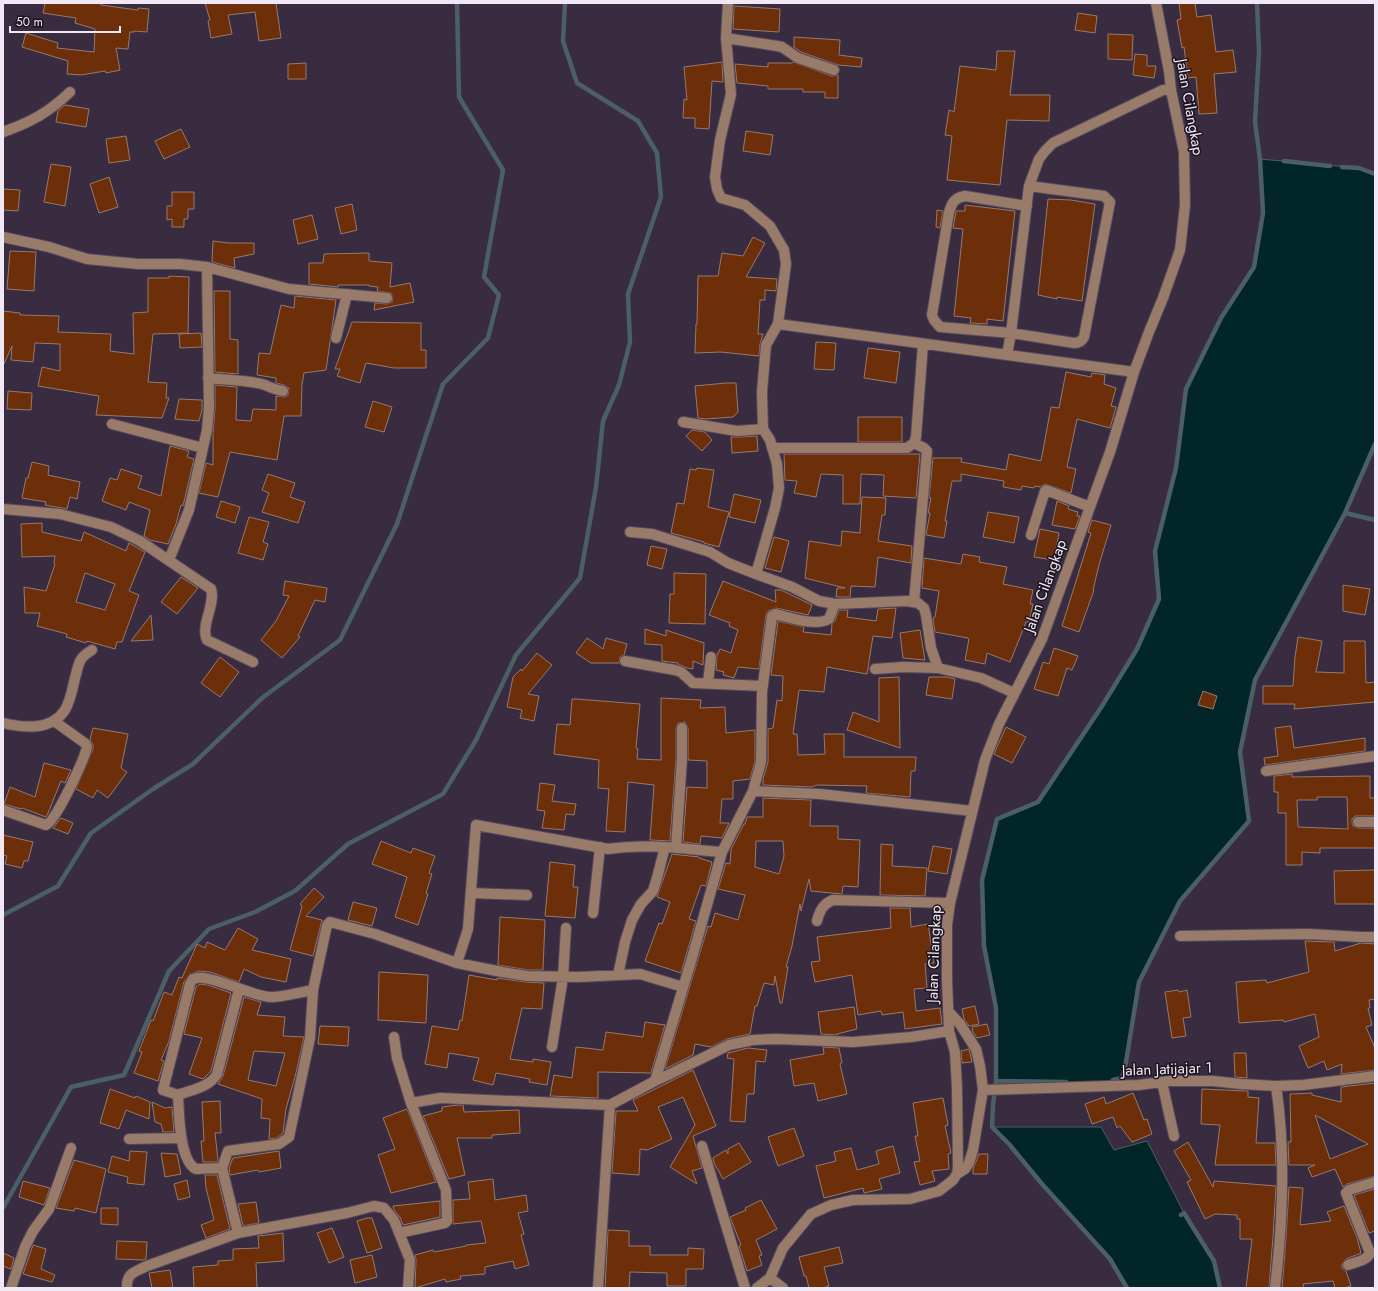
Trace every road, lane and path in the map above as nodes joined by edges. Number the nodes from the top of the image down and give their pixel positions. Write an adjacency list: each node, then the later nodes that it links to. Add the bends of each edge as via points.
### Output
1 (728, 3): 3 (street)
2 (1156, 3): 5 (street, Jalan Cilangkap)
3 (726, 38): 4 (street, via 782,47 798,58); 14 (street, via 731,94 720,140 715,177 717,189 721,198 745,205 770,226 784,250 785,277)
4 (834, 70)
5 (1171, 90): 8 (street, via 1163,90 1054,144 1039,159); 19 (street, Jalan Cilangkap, via 1184,152 1185,205 1180,250)
6 (70, 92): 7 (street, via 55,106 24,125)
7 (3, 132)
8 (1029, 186): 9 (street); 15 (street, via 1104,196 1110,202 1110,206 1083,340 1074,343)
9 (1026, 206): 15 (street); 15 (street, via 965,196 953,201 932,315 942,327)
10 (3, 238): 11 (street, via 88,258 138,264)
11 (207, 267): 12 (street, via 289,289); 20 (street)
12 (347, 294): 13 (street); 16 (street)
13 (387, 298)
14 (778, 324): 17 (street); 24 (street, via 766,345 762,392)
15 (1011, 333): 18 (street)
16 (336, 338)
17 (923, 344): 18 (street); 25 (street)
18 (1007, 355): 19 (street)
19 (1134, 372): 28 (street, Jalan Cilangkap)
20 (208, 378): 21 (street, via 244,381); 26 (street, via 209,407)
21 (283, 391)
22 (683, 422): 24 (street, via 737,431)
23 (112, 424): 26 (street)
24 (763, 429): 27 (street)
25 (914, 443): 27 (street, via 907,448); 34 (street, via 927,451)
26 (203, 448): 32 (street, via 189,510)
27 (772, 448): 33 (street, via 777,464 779,488)
28 (1090, 507): 31 (street, via 1046,490); 44 (street, Jalan Cilangkap, via 1042,639)
29 (3, 509): 32 (street, via 60,514 110,527 140,541)
30 (630, 532): 33 (street, via 652,534 710,552 728,563)
31 (1031, 536)
32 (169, 560): 39 (street, via 211,589 212,598 205,633 207,640)
33 (756, 574): 35 (street, via 792,587 819,602)
34 (914, 602): 35 (street); 40 (street, via 924,608 931,648)
35 (835, 604): 43 (street, via 829,620 821,623 775,614 772,616)
36 (92, 650): 45 (street, via 84,655 79,663 65,709)
37 (711, 657): 42 (street)
38 (625, 661): 42 (street, via 674,670 681,672 693,683)
39 (253, 662)
40 (938, 668): 41 (street); 44 (street, via 981,678)
41 (875, 669)
42 (708, 683): 43 (street)
43 (763, 686): 50 (street, via 761,762)
44 (1014, 693): 52 (street, Jalan Cilangkap, via 985,760)
45 (54, 721): 46 (street, via 42,726 26,727); 51 (street, via 87,747 52,821 46,825)
46 (3, 723)
47 (682, 728): 57 (street)
48 (1375, 756): 49 (street)
49 (1266, 771)
50 (752, 791): 52 (street, via 820,794); 58 (street)
51 (3, 810)
52 (972, 811): 61 (street, Jalan Cilangkap)
53 (1358, 822): 54 (street)
54 (1375, 822)
55 (600, 847): 56 (street); 59 (street, via 476,825); 62 (street)
56 (665, 847): 57 (street); 68 (street, via 653,891 641,904 632,920 624,942)
57 (676, 848): 58 (street)
58 (722, 852): 70 (street)
59 (471, 892): 60 (street); 67 (street, via 468,929)
60 (527, 895)
61 (950, 903): 63 (street, via 833,900 825,903); 73 (street, Jalan Cilangkap, via 947,925)
62 (593, 913)
63 (817, 921)
64 (566, 928): 69 (street)
65 (1180, 936): 66 (street, via 1309,934)
66 (1375, 937)
67 (457, 963): 69 (street, via 526,976); 72 (street, via 375,934 330,922 327,925)
68 (618, 975): 69 (street); 70 (street, via 640,974)
69 (563, 977): 76 (street)
70 (683, 987): 78 (street)
71 (239, 989): 72 (street, via 270,997); 82 (street, via 217,1074 209,1083); 82 (street, via 199,977 192,980 163,1090)
72 (313, 990): 90 (street, via 310,1038 289,1137 279,1144 228,1151)
73 (948, 1010): 74 (street, Jalan Cilangkap); 81 (street, via 976,1049)
74 (949, 1031): 78 (street, via 853,1042 754,1040 729,1045); 91 (street, Jalan Cilangkap, via 955,1052 957,1088 958,1168)
75 (394, 1037): 83 (street)
76 (552, 1047)
77 (1375, 1076): 80 (street, Jalan Jatijajar 1)
78 (655, 1081): 84 (street)
79 (1162, 1082): 80 (street, Jalan Jatijajar 1, via 1213,1081); 81 (street, Jalan Jatijajar 1, via 1140,1085); 85 (street)
80 (1276, 1086): 104 (street, via 1280,1116 1282,1181 1280,1250)
81 (986, 1089): 91 (street, via 969,1163)
82 (178, 1095): 86 (street)
83 (411, 1103): 84 (street, via 440,1098); 94 (street, via 446,1190 447,1220 445,1223)
84 (610, 1105): 100 (street)
85 (1174, 1136)
86 (181, 1138): 87 (street); 90 (street, via 193,1167)
87 (129, 1139)
88 (702, 1146): 101 (street)
89 (70, 1148): 97 (street, via 50,1209 33,1231)
90 (222, 1168): 93 (street)
91 (955, 1177): 96 (street, via 939,1191 910,1199 853,1200 831,1205 811,1214 783,1248)
92 (1375, 1182): 95 (street, via 1346,1193 1370,1253 1366,1258)
93 (238, 1233): 94 (street, via 374,1206 387,1211); 98 (street, via 133,1272 127,1281)
94 (399, 1233): 99 (street, via 410,1260)
95 (1348, 1265)
96 (768, 1282): 102 (street); 103 (street)
97 (10, 1288)
98 (127, 1288)
99 (408, 1288)
100 (598, 1288)
101 (745, 1288)
102 (757, 1288)
103 (783, 1288)
104 (1274, 1288)

